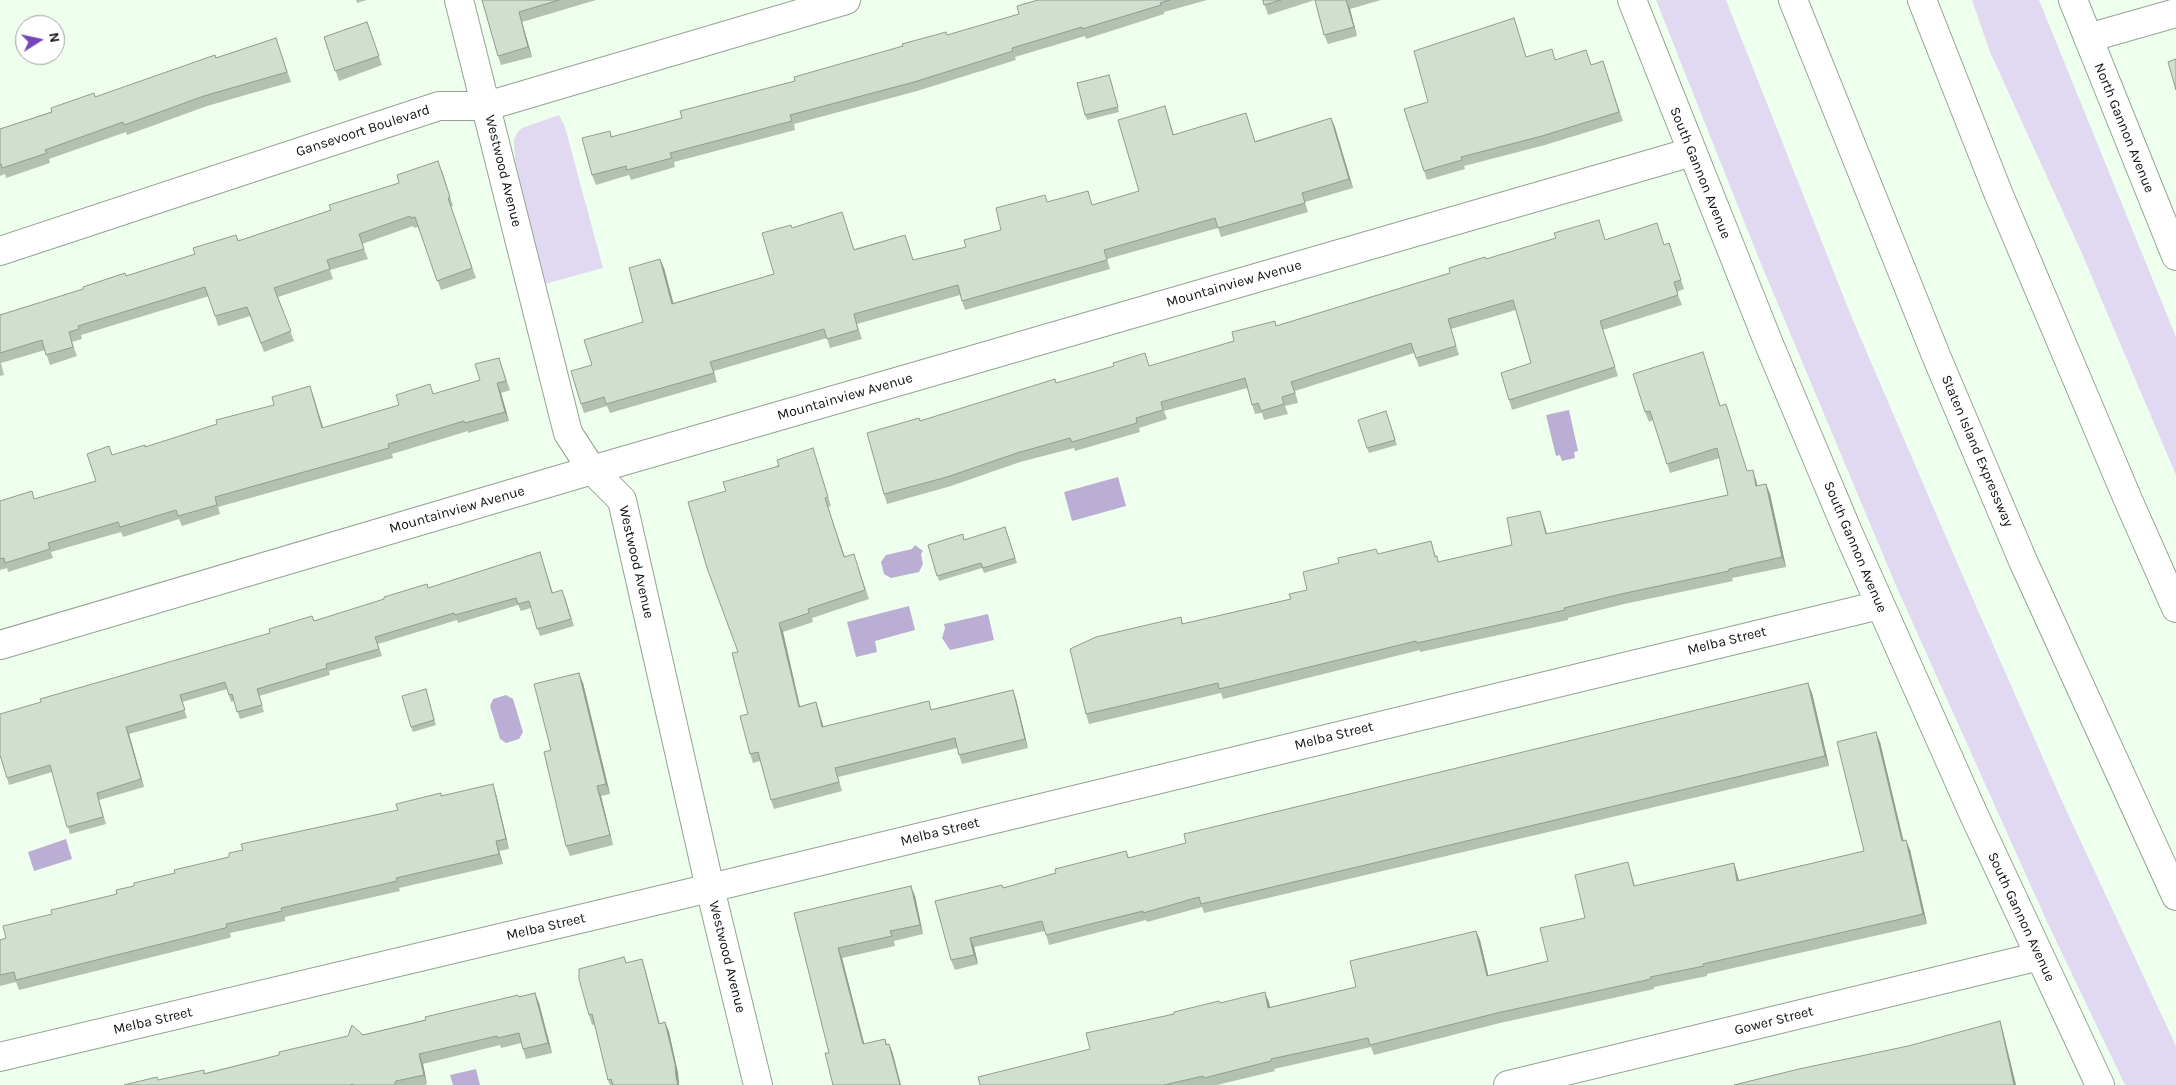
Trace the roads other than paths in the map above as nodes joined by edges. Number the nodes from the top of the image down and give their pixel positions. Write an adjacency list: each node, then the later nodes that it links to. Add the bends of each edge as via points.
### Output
1 (459, 0): 9 (main road, Westwood Avenue)
2 (846, 0): 9 (main road, Gansevoort Boulevard)
3 (1632, 0): 10 (main road, South Gannon Avenue)
4 (1793, 0): 18 (main road, Staten Island Expressway, via 1937,358 2023,561)
5 (1922, 0): 15 (main road, via 1999,195)
6 (2073, 0): 8 (main road, North Gannon Avenue)
7 (2176, 13): 8 (main road)
8 (2088, 38): 12 (main road, North Gannon Avenue)
9 (487, 106): 11 (main road, Gansevoort Boulevard, via 439,106); 13 (main road, Westwood Avenue, via 568,433)
10 (1692, 152): 13 (main road, Mountainview Avenue); 14 (main road, South Gannon Avenue, via 1776,362)
11 (0, 251)
12 (2176, 256)
13 (592, 470): 16 (main road, Mountainview Avenue); 17 (main road, Westwood Avenue, via 622,500)
14 (1880, 605): 17 (main road, Melba Street); 19 (main road, South Gannon Avenue)
15 (2176, 608)
16 (0, 645)
17 (710, 888): 20 (main road, Melba Street); 21 (main road, Westwood Avenue)
18 (2176, 896)
19 (2040, 956): 22 (main road, Gower Street); 23 (main road, South Gannon Avenue)
20 (0, 1057)
21 (758, 1085)
22 (1508, 1085)
23 (2100, 1085)

